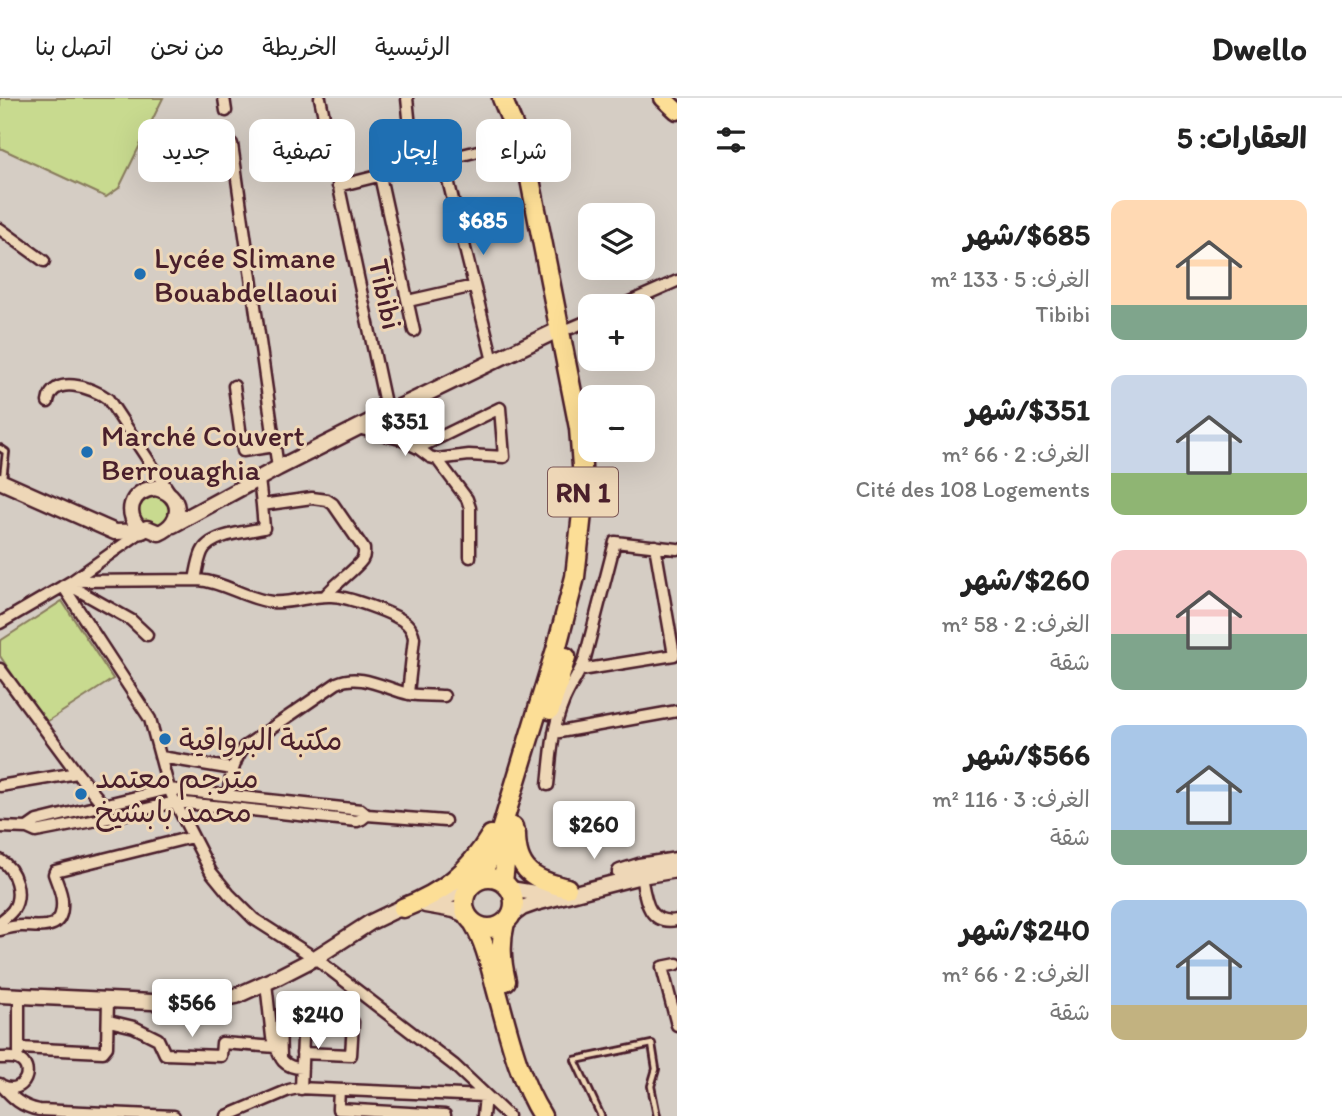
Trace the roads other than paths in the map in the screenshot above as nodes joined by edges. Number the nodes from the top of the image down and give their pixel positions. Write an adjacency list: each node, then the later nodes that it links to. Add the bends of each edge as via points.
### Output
1 (224, 98): 7 (street)
2 (320, 98): 16 (street, Tibibi)
3 (407, 98): 9 (street)
4 (502, 98): 10 (highway, RN 1)
5 (514, 98): 24 (highway, RN 1, via 533,152)
6 (663, 98): 8 (main road)
7 (226, 111)
8 (677, 111)
9 (409, 119)
10 (510, 119)
11 (235, 166): 33 (street)
12 (369, 179): 16 (street)
13 (381, 182): 22 (street, Tibibi)
14 (448, 182): 20 (street)
15 (531, 182): 24 (highway, RN 1)
16 (338, 186): 30 (street, Tibibi)
17 (0, 229): 18 (street)
18 (44, 261)
19 (677, 281): 21 (street)
20 (474, 286): 22 (street, Tibibi); 26 (street)
21 (647, 294)
22 (408, 301): 25 (street, Tibibi)
23 (578, 324): 24 (street)
24 (565, 328): 26 (street); 27 (highway, RN 1); 69 (highway, RN 1, via 582,466 580,540 558,646)
25 (414, 331)
26 (493, 361): 30 (street)
27 (579, 385)
28 (234, 386): 33 (street, via 243,451)
29 (48, 402): 41 (street, via 57,387 66,385 108,399)
30 (387, 413): 31 (street); 32 (street, Tibibi)
31 (358, 428): 32 (street); 38 (street)
32 (400, 439): 35 (street)
33 (275, 446): 38 (street)
34 (0, 448): 40 (lane, via 6,452)
35 (418, 448): 36 (street); 36 (street, via 500,408 504,457)
36 (437, 459): 48 (street, via 470,508)
37 (592, 462): 69 (highway, RN 1, via 590,543 578,612 559,681)
38 (278, 468): 39 (street)
39 (259, 479): 42 (street); 43 (street)
40 (1, 482): 45 (street)
41 (174, 500): 43 (street); 44 (street, via 163,489 140,492 131,514 136,525)
42 (262, 505): 49 (street, via 264,528 211,542 202,551); 51 (street, via 312,498 333,504 364,549 364,556)
43 (173, 525): 44 (street, via 159,533)
44 (145, 529): 45 (street)
45 (120, 538): 50 (street)
46 (655, 546): 47 (street); 55 (street, via 615,542); 55 (street, via 674,655)
47 (677, 549)
48 (470, 558)
49 (195, 580): 50 (street); 51 (street, via 273,602)
50 (67, 584): 52 (street); 53 (street); 60 (street, via 150,719)
51 (325, 596): 56 (street, via 348,598 408,624 414,638)
52 (0, 623)
53 (147, 635)
54 (0, 669): 62 (street)
55 (581, 670): 59 (street, via 562,703)
56 (408, 693): 57 (street); 61 (street, via 345,679 250,742)
57 (443, 696)
58 (677, 711): 59 (street)
59 (554, 733): 63 (street)
60 (161, 757): 61 (street); 65 (street)
61 (233, 769): 66 (street)
62 (77, 773): 64 (street); 68 (street)
63 (548, 785)
64 (0, 786)
65 (169, 789): 66 (street); 67 (street); 68 (street)
66 (228, 794): 70 (street, via 361,810)
67 (175, 802): 70 (street, via 357,821); 71 (street); 75 (street)
68 (104, 805): 71 (street); 74 (street, via 37,821)
69 (512, 812): 80 (highway, RN 1); 81 (highway, RN 1); 82 (highway, RN 1, via 522,864 534,877); 83 (highway, via 464,872)
70 (367, 815): 72 (street)
71 (113, 817): 74 (street, via 36,832)
72 (445, 821)
73 (0, 827): 74 (street)
74 (27, 828)
75 (192, 837): 89 (street, via 55,871 62,901 59,918 51,926); 91 (street, via 211,872 254,919)
76 (0, 860): 84 (street, via 16,882)
77 (677, 860): 79 (street)
78 (677, 870): 79 (street)
79 (640, 871): 82 (street); 86 (street, via 522,908); 87 (street, via 653,915 662,921)
80 (474, 884): 81 (highway, via 491,878); 83 (street, via 444,898); 85 (highway, RN 1, via 464,902)
81 (506, 885): 82 (street, via 535,892); 86 (highway, RN 1, via 514,897)
82 (567, 888)
83 (410, 905): 85 (street, via 454,910); 91 (street, via 372,922)
84 (15, 906): 88 (street); 89 (street)
85 (470, 919): 86 (highway, via 489,928); 120 (highway, RN 1, via 485,946 522,1074)
86 (508, 919): 121 (highway, RN 1, via 500,954 508,992 526,1053)
87 (677, 920)
88 (0, 922)
89 (20, 926): 90 (street)
90 (0, 930)
91 (315, 958): 93 (street); 111 (street, via 454,1066)
92 (677, 964): 99 (street, via 662,967)
93 (266, 983): 96 (street, via 208,1002); 100 (street)
94 (0, 995): 95 (street)
95 (19, 996): 96 (street); 102 (street)
96 (108, 1000): 98 (street)
97 (304, 1012): 101 (street); 101 (street, via 345,1015 353,1022 351,1055); 104 (street, via 292,1013 283,1021)
98 (108, 1021): 100 (street, via 158,1039 165,1054 221,1056 222,1043); 102 (street, via 103,1052)
99 (677, 1025)
100 (276, 1047): 104 (street)
101 (302, 1053): 106 (street)
102 (16, 1055): 103 (street); 105 (street); 107 (street)
103 (0, 1058)
104 (281, 1058): 106 (street, via 290,1068)
105 (0, 1063)
106 (302, 1068): 109 (street)
107 (27, 1076): 108 (street, via 17,1088); 112 (street)
108 (0, 1084): 112 (street)
109 (301, 1088): 110 (street); 116 (street)
110 (339, 1090): 111 (street); 113 (street)
111 (485, 1096): 118 (street); 119 (street)
112 (26, 1107): 115 (street)
113 (338, 1113): 114 (street)
114 (366, 1113): 117 (street)
115 (174, 1116)
116 (230, 1116)
117 (445, 1116)
118 (483, 1116)
119 (508, 1116)
120 (542, 1116)
121 (553, 1116)
122 (601, 1116): 123 (lane, via 575,1060 652,1044 656,1069 651,1086)
123 (657, 1116)

